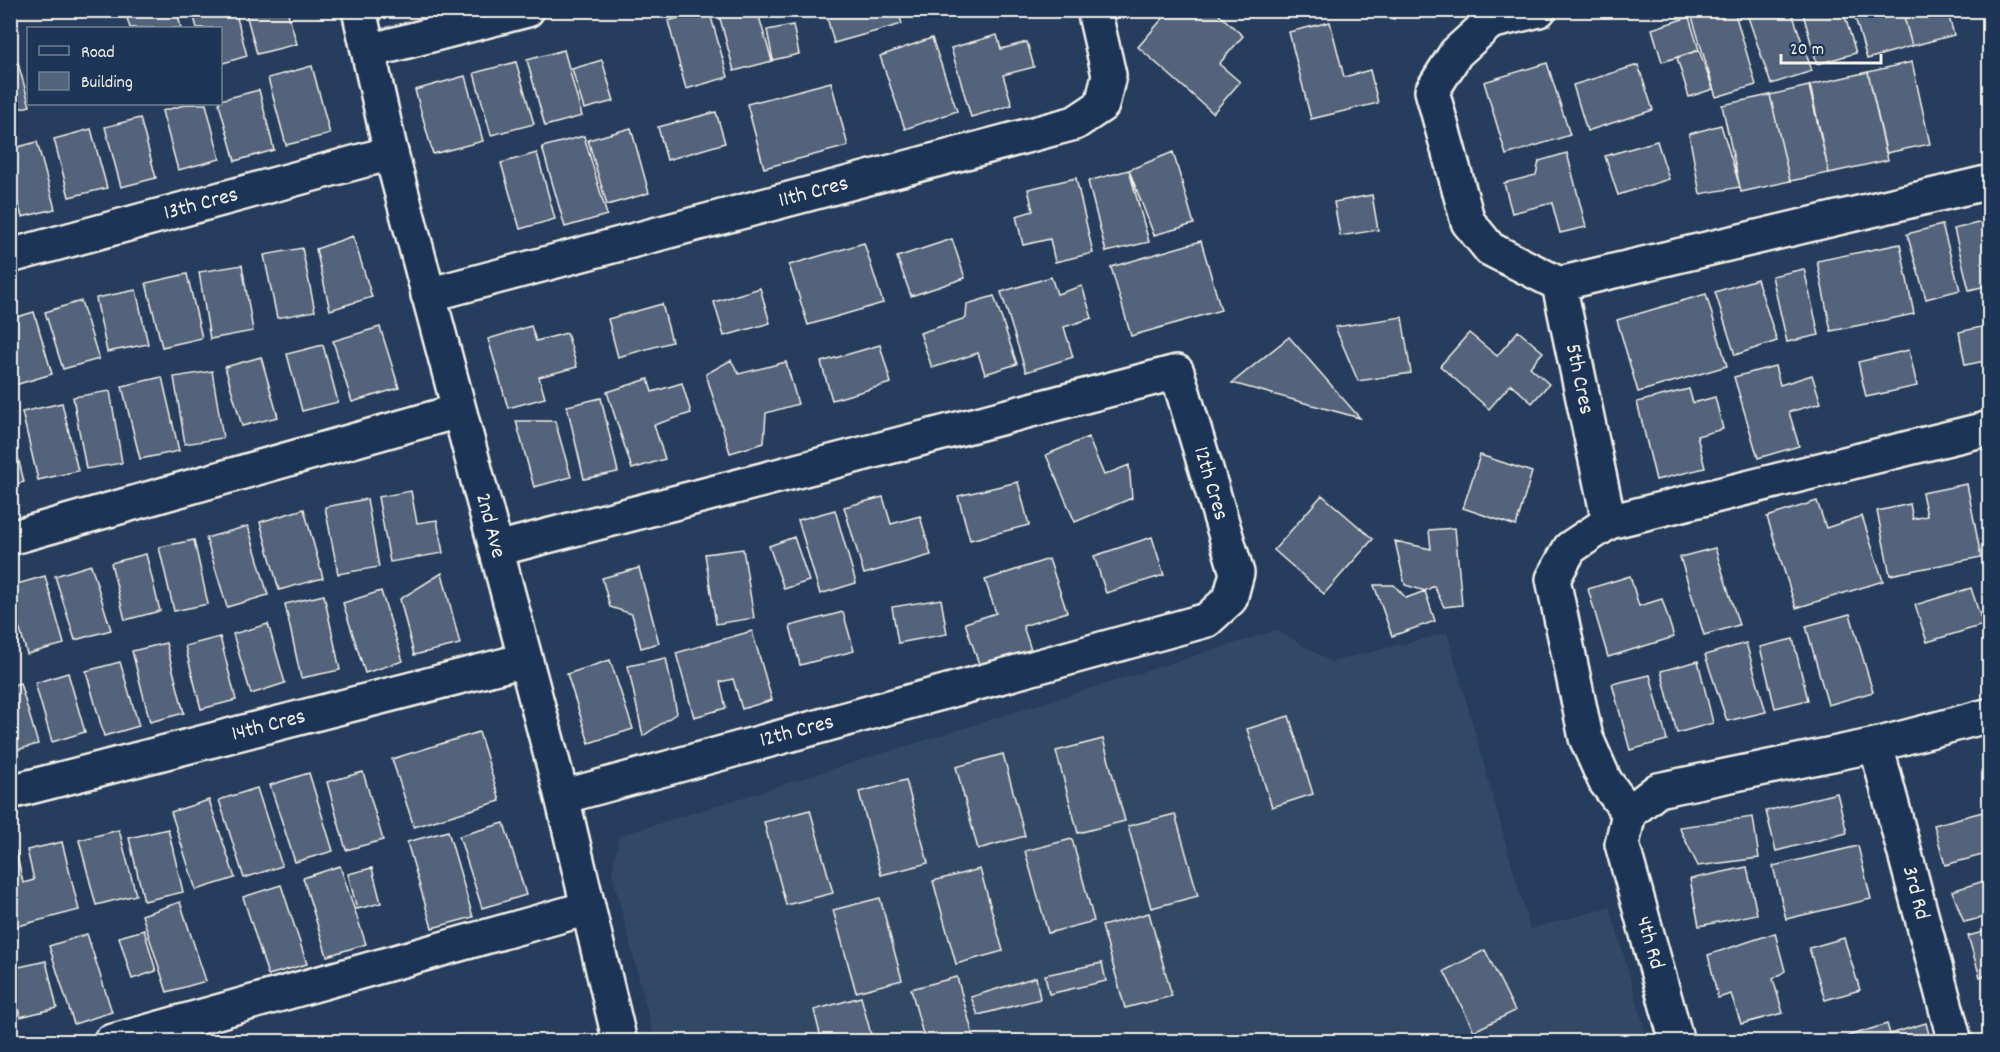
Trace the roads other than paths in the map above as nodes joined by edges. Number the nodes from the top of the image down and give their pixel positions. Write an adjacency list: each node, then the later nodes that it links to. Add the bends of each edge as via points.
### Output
1 (359, 10): 6 (street, 2nd Ave)
2 (527, 10): 6 (street)
3 (1094, 10): 11 (street, 11th Cres, via 1109,75 1102,105 1075,123)
4 (1539, 10): 5 (street)
5 (1488, 16): 10 (street, via 1456,53 1432,91 1468,222 1490,249)
6 (369, 51): 7 (street, 2nd Ave)
7 (391, 153): 9 (street, 13th Cres); 11 (street, 2nd Ave)
8 (1989, 182): 10 (street)
9 (10, 256)
10 (1559, 284): 14 (street, 5th Cres)
11 (428, 295): 12 (street, 2nd Ave)
12 (458, 411): 15 (street); 16 (street, 2nd Ave)
13 (1989, 428): 14 (street)
14 (1609, 522): 22 (street, via 1569,548 1553,579 1586,738)
15 (10, 538)
16 (497, 549): 17 (street, 2nd Ave); 21 (street, 12th Cres, via 1177,372 1237,573 1230,599 1207,620)
17 (525, 660): 20 (street, 14th Cres); 21 (street, 2nd Ave)
18 (1989, 715): 19 (street)
19 (1876, 746): 22 (street, via 1658,790); 27 (street, 3rd Rd)
20 (10, 792)
21 (562, 796): 23 (street, 2nd Ave)
22 (1625, 829): 26 (street, 4th Rd)
23 (588, 908): 24 (street); 25 (street, 2nd Ave)
24 (110, 1041)
25 (620, 1041)
26 (1677, 1041)
27 (1955, 1041)

